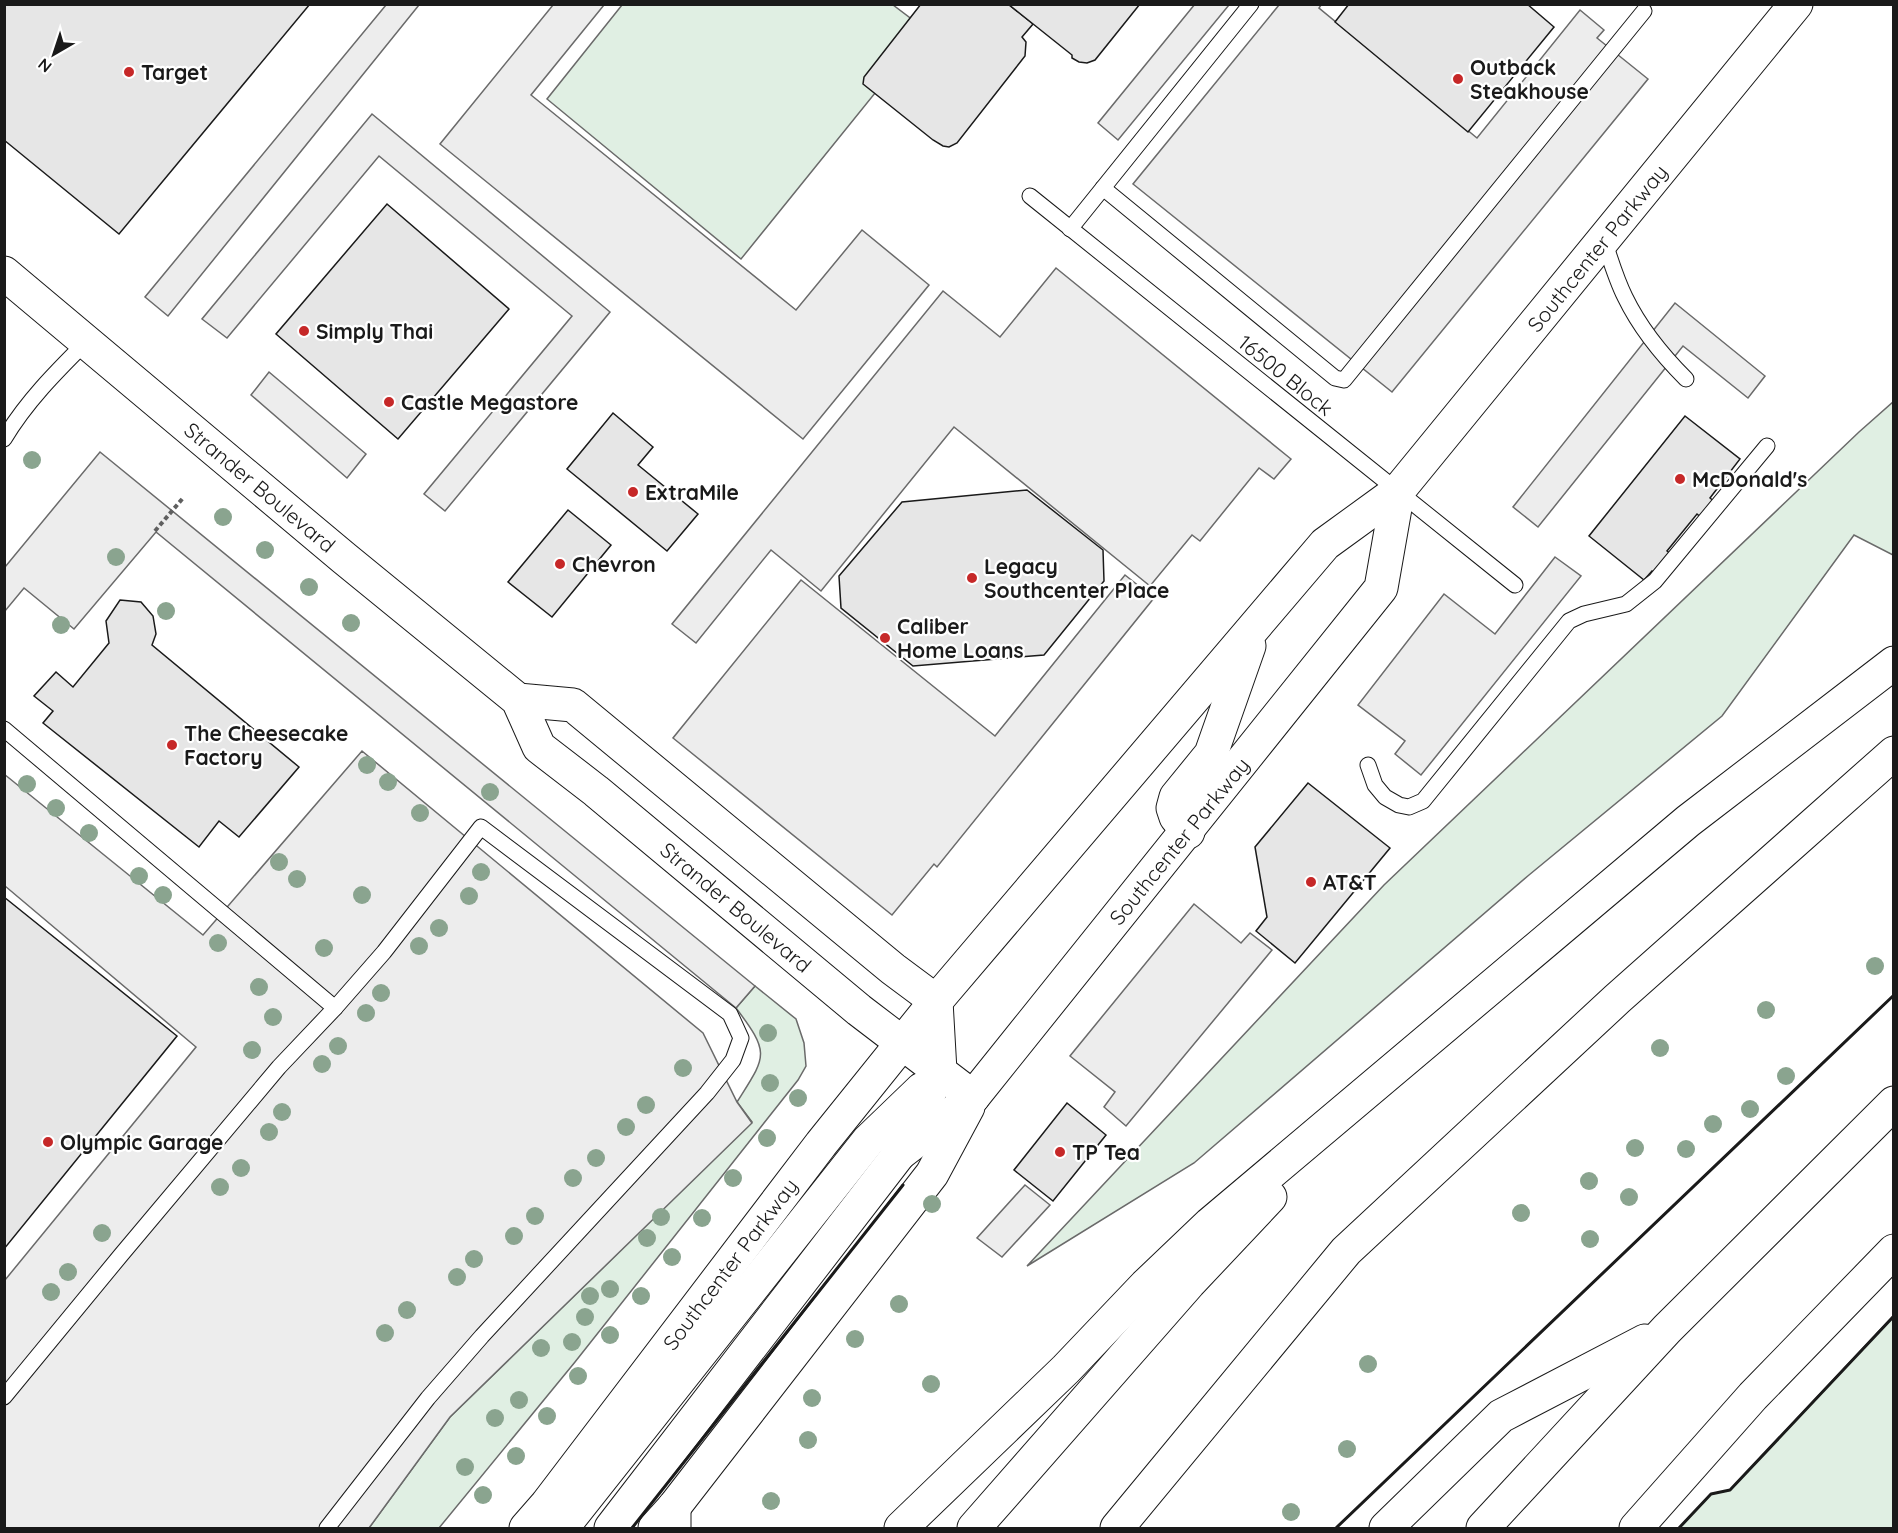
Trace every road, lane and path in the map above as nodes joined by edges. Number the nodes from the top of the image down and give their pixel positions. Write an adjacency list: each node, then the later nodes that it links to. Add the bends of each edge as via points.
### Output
1 (1251, 4): 4 (lane)
2 (1796, 4): 7 (main road, Southcenter Parkway)
3 (1644, 11): 4 (lane, via 1344,380 1335,378)
4 (1103, 188): 6 (lane)
5 (1030, 196): 6 (lane, 16500 Block)
6 (1070, 229): 13 (lane, 16500 Block)
7 (1604, 240): 10 (lane, via 1624,296 1646,334); 13 (main road, Southcenter Parkway)
8 (4, 273): 9 (main road, Strander Boulevard)
9 (86, 342): 11 (lane, via 41,388); 19 (main road, Strander Boulevard)
10 (1686, 379)
11 (4, 439)
12 (1767, 446): 22 (lane, via 1655,581 1626,604 1569,621 1423,801 1409,807 1385,797 1375,785)
13 (1398, 491): 16 (lane, 16500 Block); 17 (main road, Southcenter Parkway, via 1325,544); 23 (main road, Southcenter Parkway, via 1381,588)
14 (183, 498): 15 (path)
15 (155, 531)
16 (1515, 585)
17 (1255, 627): 23 (main road, via 1211,754 1176,797 1176,817); 24 (main road, Southcenter Parkway)
18 (1893, 663): 28 (main road, via 1688,821)
19 (518, 700): 24 (main road, via 573,705); 26 (main road, Strander Boulevard, via 539,747)
20 (4, 729): 25 (lane)
21 (1893, 753): 35 (main road, via 1617,999 1346,1251)
22 (1368, 765)
23 (1188, 832): 29 (main road, Southcenter Parkway)
24 (936, 1001): 26 (main road, Southcenter Parkway); 27 (main road, Southcenter Parkway)
25 (335, 1008): 34 (lane, via 225,1130); 37 (lane, via 481,827 730,1014 741,1038 733,1060 707,1094 482,1336 428,1398)
26 (902, 1043): 27 (main road, Strander Boulevard); 38 (main road, Southcenter Parkway)
27 (940, 1071): 29 (main road, Strander Boulevard); 31 (main road, Southcenter Parkway); 39 (main road, via 868,1141)
28 (1367, 1092): 41 (main road, via 1202,1232); 42 (main road, via 1189,1283)
29 (973, 1097): 31 (main road, Southcenter Parkway); 36 (main road, via 932,1174)
30 (1893, 1102): 33 (main road)
31 (899, 1154): 40 (main road, Southcenter Parkway)
32 (1893, 1251): 47 (main road, via 1753,1396)
33 (1667, 1329): 45 (main road, via 1501,1416); 46 (main road)
34 (4, 1397)
35 (1176, 1456): 43 (main road); 44 (main road)
36 (667, 1521)
37 (327, 1528)
38 (526, 1528)
39 (562, 1528)
40 (610, 1528)
41 (901, 1528)
42 (974, 1528)
43 (1110, 1528)
44 (1117, 1528)
45 (1386, 1528)
46 (1483, 1528)
47 (1636, 1528)

